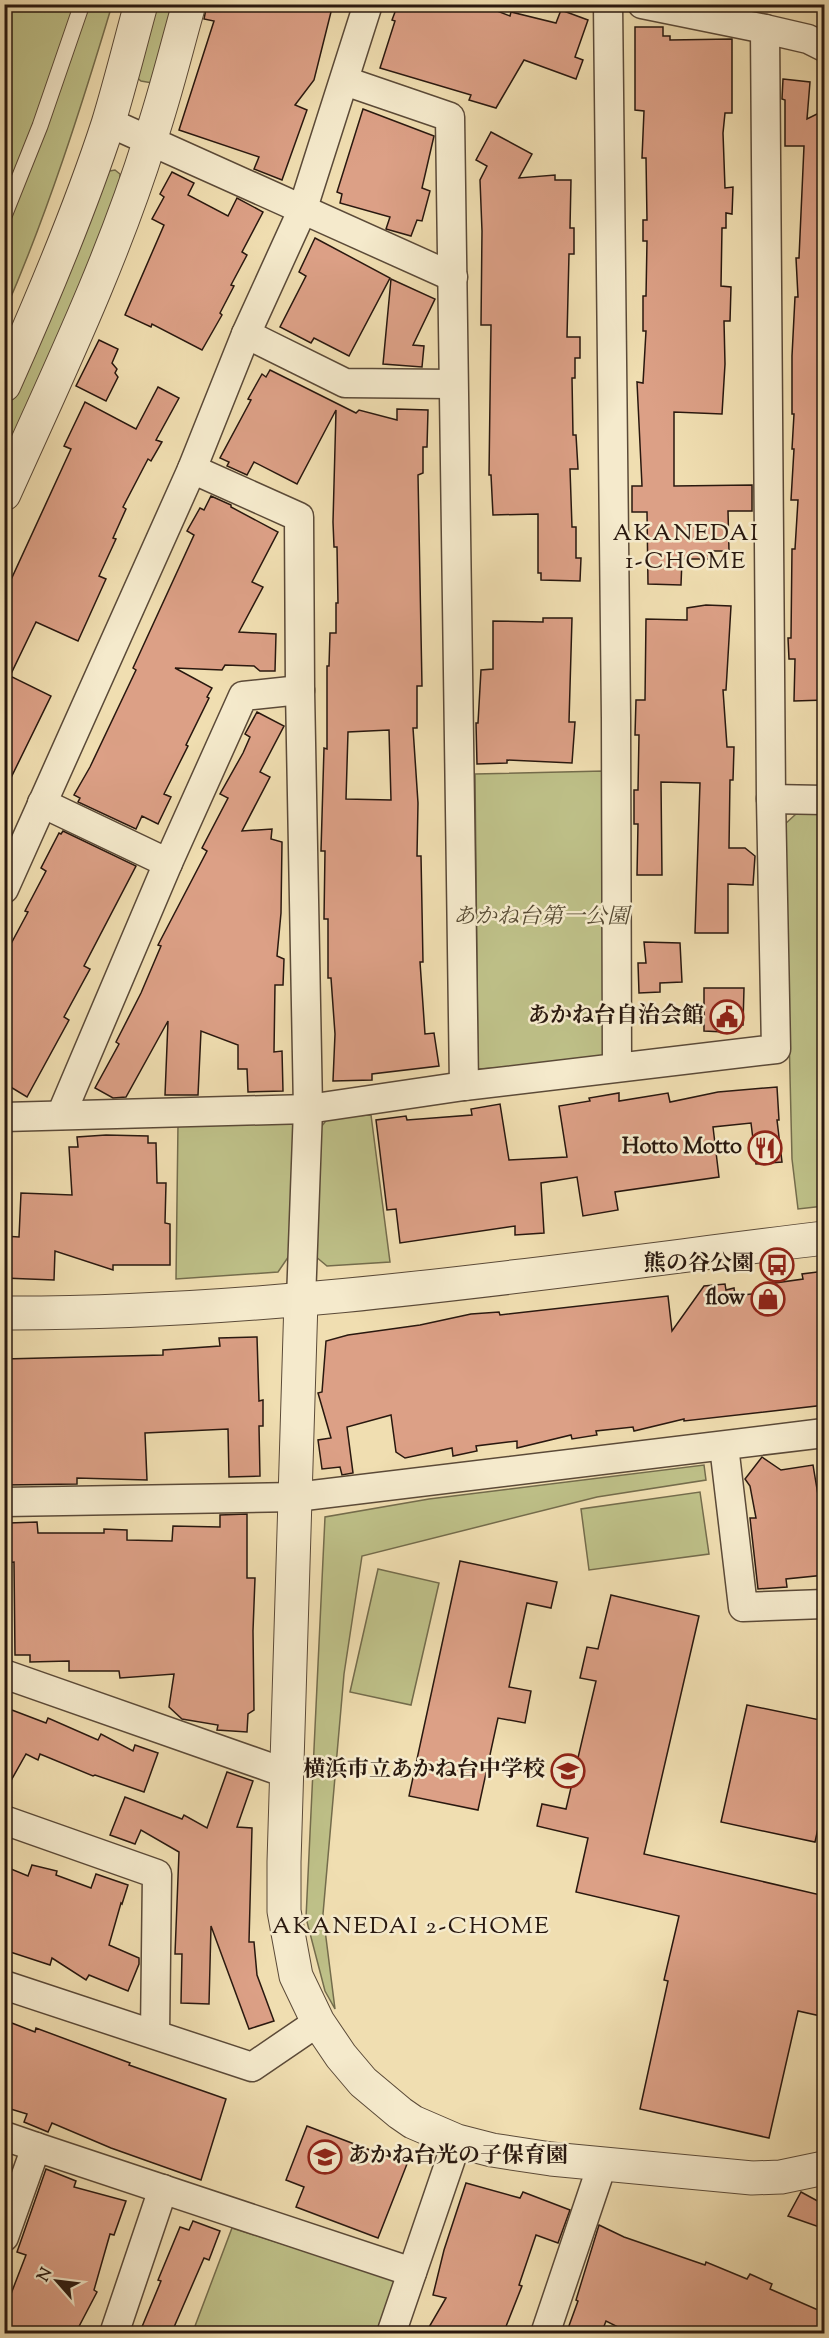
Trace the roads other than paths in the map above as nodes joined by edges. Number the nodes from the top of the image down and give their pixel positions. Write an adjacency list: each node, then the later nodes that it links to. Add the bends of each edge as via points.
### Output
1 (82, 4): 13 (lane)
2 (141, 4): 10 (street)
3 (189, 4): 11 (street)
4 (368, 4): 9 (street)
5 (608, 4): 26 (street)
6 (642, 4): 7 (street)
7 (765, 29): 8 (street); 21 (street)
8 (825, 47)
9 (345, 81): 12 (street); 14 (street, via 450,117)
10 (108, 122): 11 (street); 17 (street, via 37,312)
11 (150, 141): 12 (street); 19 (street, via 81,323)
12 (302, 211): 14 (street); 15 (street)
13 (4, 216)
14 (453, 277): 16 (street)
15 (246, 334): 16 (street, via 345,383); 18 (street)
16 (453, 384): 27 (street)
17 (4, 385)
18 (192, 469): 20 (street, via 299,517); 23 (street)
19 (4, 494)
20 (300, 690): 24 (street, via 243,696); 28 (street)
21 (771, 799): 22 (street); 26 (street, via 776,1049)
22 (825, 800)
23 (42, 803): 24 (street); 25 (street)
24 (168, 863): 29 (street)
25 (4, 889)
26 (617, 1067): 27 (street)
27 (464, 1086): 28 (street)
28 (308, 1109): 29 (street); 32 (street)
29 (61, 1115): 30 (street)
30 (4, 1117)
31 (825, 1238): 32 (street)
32 (301, 1300): 33 (street); 36 (street)
33 (4, 1313)
34 (825, 1433): 35 (street)
35 (724, 1446): 36 (street); 38 (street, via 743,1607)
36 (296, 1497): 37 (street); 40 (street)
37 (4, 1502)
38 (825, 1604)
39 (4, 1674): 40 (street)
40 (286, 1773): 43 (street, via 284,1911 296,1976)
41 (4, 1820): 44 (street, via 157,1874)
42 (4, 1984): 44 (street)
43 (318, 2022): 44 (street, via 252,2067); 46 (street, via 363,2082 413,2122)
44 (154, 2034)
45 (4, 2136): 47 (street)
46 (457, 2142): 48 (street); 52 (street)
47 (36, 2147): 50 (street); 51 (street)
48 (603, 2165): 49 (street, via 753,2178); 55 (street)
49 (824, 2169)
50 (163, 2190): 52 (street); 53 (street)
51 (4, 2237)
52 (411, 2272): 54 (street)
53 (114, 2334)
54 (391, 2334)
55 (545, 2334)

